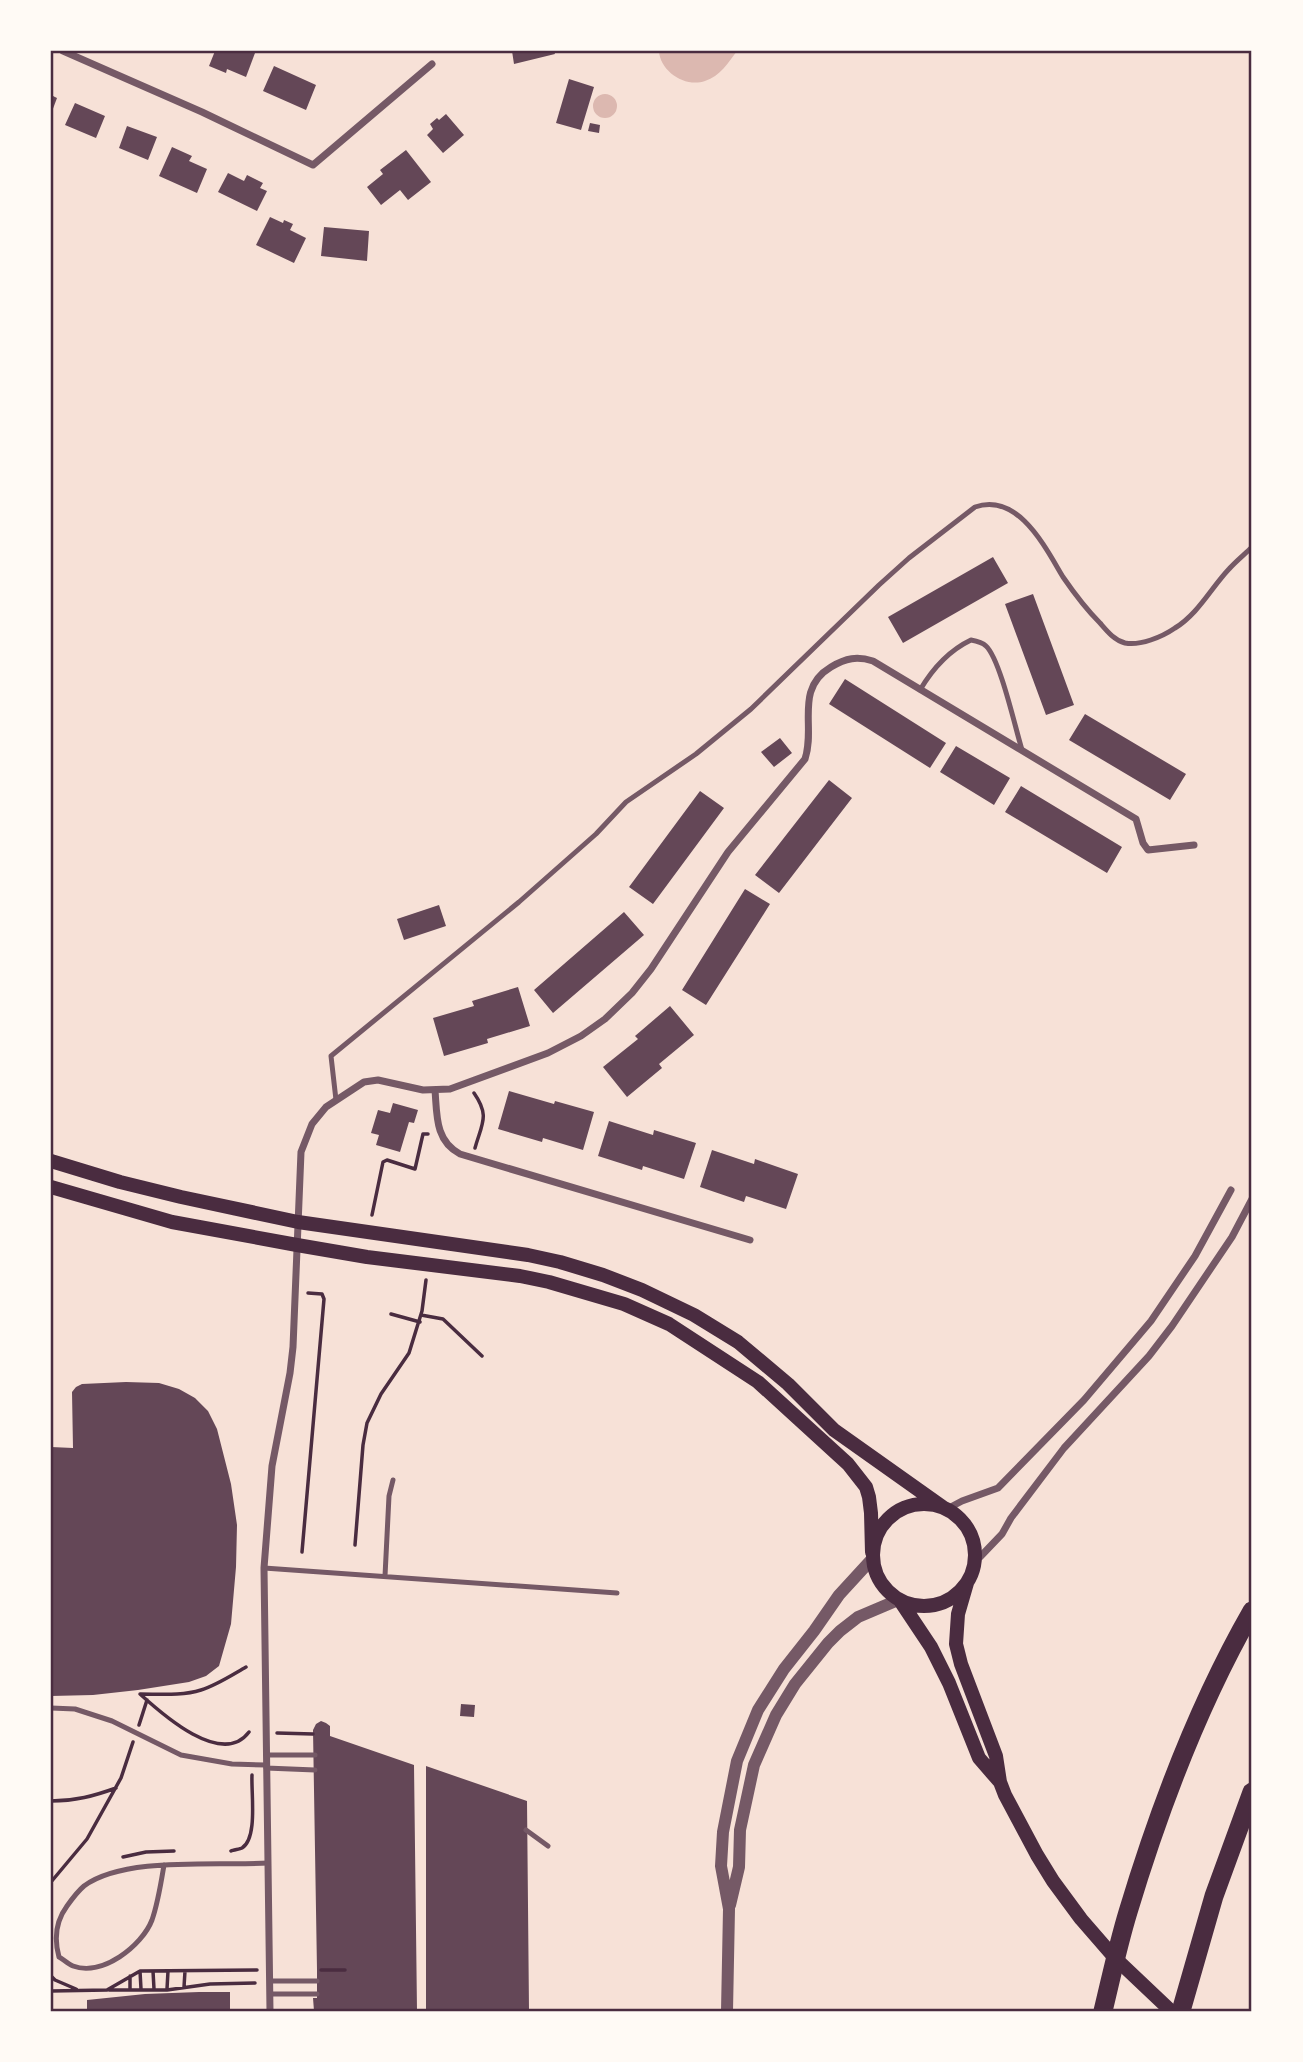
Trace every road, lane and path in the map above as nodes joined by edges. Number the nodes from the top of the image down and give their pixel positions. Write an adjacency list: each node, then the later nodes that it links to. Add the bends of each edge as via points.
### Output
1 (63, 51): 2 (street, via 313,165)
2 (432, 64)
3 (1252, 547): 9 (lane, via 1176,628 1148,641 1125,643 1090,612 1021,518 1005,507 975,507 879,585 751,709 626,802 519,902 331,1056)
4 (920, 690): 5 (street); 5 (lane, via 959,646 971,640 984,643 999,673); 7 (street, via 860,657 824,671 808,703 805,760 728,852 632,993 581,1036)
5 (1022, 750): 6 (street, via 1136,819 1148,850)
6 (1195, 845)
7 (466, 1083): 8 (street); 11 (path, via 483,1106 484,1115)
8 (435, 1090): 9 (street, via 377,1080 364,1082); 10 (street)
9 (336, 1100): 17 (street, via 312,1124 305,1139)
10 (440, 1134): 11 (street, via 451,1150); 16 (path, via 424,1135 415,1169 387,1160 383,1163)
11 (472, 1158): 18 (street)
12 (51, 1161): 17 (main road, via 169,1194)
13 (51, 1187): 19 (main road, via 172,1222)
14 (1231, 1190): 27 (street, via 1195,1256 1151,1321 1084,1400 998,1488)
15 (1252, 1199): 31 (street, via 1232,1237 1149,1356 1065,1448 1002,1534)
16 (372, 1214)
17 (298, 1222): 19 (street); 27 (main road, via 528,1255 642,1290 738,1342 834,1430)
18 (750, 1240)
19 (298, 1245): 30 (main road, via 540,1280 624,1304 669,1324 758,1382 848,1464 869,1497); 32 (street, via 293,1347 272,1466)
20 (426, 1278): 23 (path)
21 (306, 1293): 29 (path, via 322,1294 324,1299)
22 (390, 1314): 24 (path)
23 (421, 1315): 24 (path); 25 (path, via 443,1319)
24 (419, 1322): 28 (path, via 409,1353 367,1423)
25 (482, 1356)
26 (393, 1480): 33 (lane)
27 (945, 1509): 30 (main road, via 928,1504 896,1511 875,1536); 31 (main road, via 968,1528)
28 (355, 1545)
29 (302, 1552)
30 (872, 1555): 36 (main road, via 879,1581); 62 (street, via 784,1669 758,1710 737,1761 721,1866)
31 (975, 1559): 34 (main road)
32 (264, 1568): 33 (lane); 45 (street)
33 (385, 1576): 35 (lane)
34 (967, 1583): 36 (main road, via 945,1602 916,1606); 50 (main road, via 956,1644 996,1756)
35 (617, 1593)
36 (900, 1601): 50 (main road, via 931,1647 979,1758); 62 (street, via 858,1617 839,1631 776,1715 754,1765)
37 (1252, 1611): 87 (highway, via 1205,1704 1159,1815)
38 (246, 1667): 39 (path, via 200,1691 140,1694)
39 (146, 1700): 41 (path, via 205,1740 238,1743); 42 (path)
40 (51, 1708): 42 (lane, via 75,1709)
41 (249, 1732)
42 (136, 1733): 47 (lane, via 181,1755); 51 (path)
43 (277, 1733): 44 (path)
44 (313, 1734)
45 (266, 1755): 46 (lane); 48 (street)
46 (315, 1755)
47 (252, 1766): 48 (lane); 56 (path, via 248,1842 242,1848)
48 (266, 1767): 49 (lane); 59 (street)
49 (315, 1770)
50 (1000, 1782): 88 (main road, via 1037,1855 1081,1919)
51 (116, 1788): 53 (path, via 73,1801); 61 (path, via 87,1839)
52 (1252, 1791): 89 (highway, via 1213,1896)
53 (51, 1801)
54 (526, 1830): 55 (lane)
55 (548, 1846)
56 (224, 1851)
57 (184, 1852): 58 (path)
58 (121, 1857)
59 (268, 1863): 60 (lane); 72 (street)
60 (164, 1866): 60 (lane, via 129,1868 84,1886 62,1913 55,1944 59,1956 74,1966 96,1968 123,1955 142,1938 152,1920)
61 (51, 1882)
62 (729, 1909): 86 (street)
63 (140, 1970): 64 (path); 71 (path); 78 (path)
64 (153, 1970): 65 (path); 79 (path)
65 (168, 1970): 66 (path); 80 (path)
66 (185, 1970): 67 (path); 75 (path)
67 (194, 1970)
68 (317, 1970): 69 (path)
69 (345, 1970)
70 (51, 1976): 82 (path)
71 (130, 1976): 76 (path); 77 (path)
72 (270, 1981): 73 (lane); 83 (street)
73 (317, 1981)
74 (255, 1983): 75 (path)
75 (184, 1987): 80 (path)
76 (107, 1990): 77 (path); 82 (path)
77 (130, 1990): 78 (path)
78 (141, 1990): 79 (path)
79 (154, 1990): 80 (path)
80 (167, 1990)
81 (51, 1991): 82 (path)
82 (80, 1991)
83 (270, 1994): 84 (lane); 85 (street)
84 (317, 1994)
85 (271, 2011)
86 (727, 2011)
87 (1103, 2011)
88 (1171, 2011)
89 (1181, 2011)

